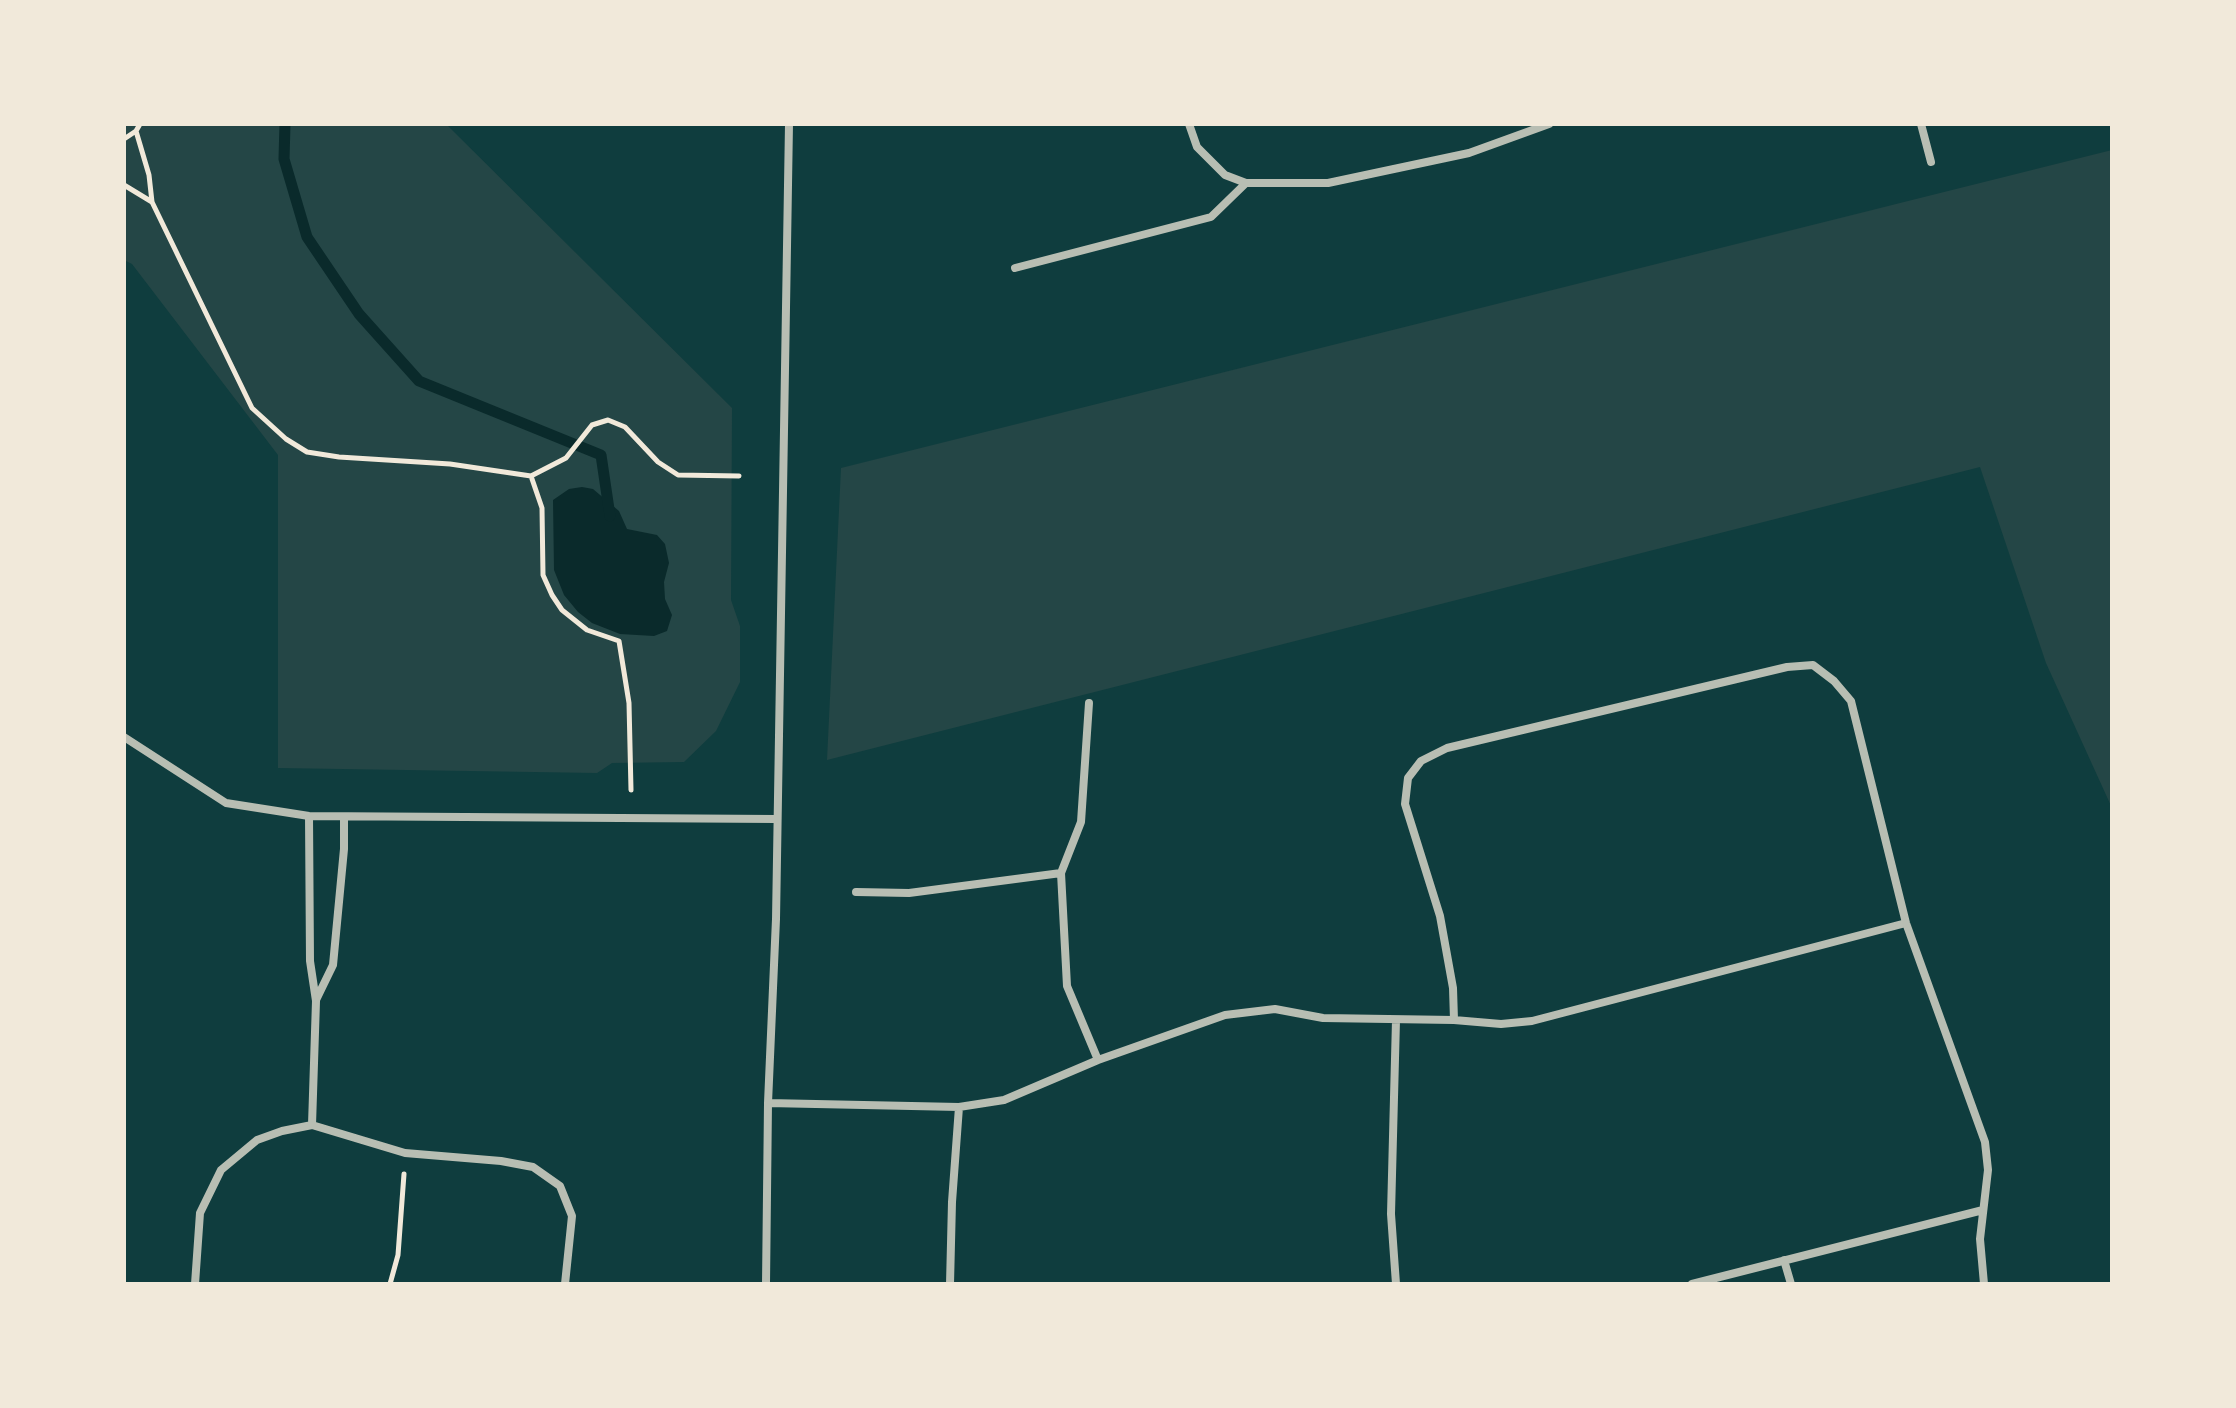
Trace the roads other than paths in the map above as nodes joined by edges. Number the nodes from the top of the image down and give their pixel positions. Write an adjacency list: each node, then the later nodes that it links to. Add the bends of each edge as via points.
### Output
1 (789, 124): 12 (street)
2 (1189, 124): 6 (street, via 1197,147 1225,175)
3 (1549, 124): 6 (street, via 1469,153 1328,183)
4 (1921, 124): 5 (street)
5 (1931, 162)
6 (1246, 183): 7 (street, via 1211,217)
7 (1015, 268)
8 (1089, 703): 13 (street, via 1081,822)
9 (124, 737): 10 (street, via 226,803)
10 (309, 816): 11 (street); 16 (street, via 310,961)
11 (344, 817): 12 (street); 16 (street, via 333,965)
12 (776, 819): 20 (street)
13 (1061, 873): 14 (street, via 909,893); 19 (street, via 1067,986)
14 (856, 892)
15 (1906, 923): 18 (street, via 1532,1021); 18 (street, via 1851,701 1813,665 1787,667 1447,748 1421,761 1408,778 1405,804 1440,916); 23 (street, via 1985,1142)
16 (316, 1001): 22 (street)
17 (1396, 1020): 18 (street); 19 (street, via 1323,1018 1275,1009 1225,1015); 29 (street, via 1391,1214)
18 (1454, 1020)
19 (1098, 1060): 21 (street, via 1004,1100)
20 (768, 1103): 21 (street); 27 (street)
21 (959, 1107): 28 (street)
22 (312, 1125): 25 (street, via 257,1140 221,1170 200,1213); 26 (street, via 405,1153 533,1167 560,1186 572,1216)
23 (1983, 1210): 24 (street); 32 (street)
24 (1784, 1260): 30 (street); 31 (street)
25 (195, 1284)
26 (565, 1284)
27 (766, 1284)
28 (950, 1284)
29 (1396, 1284)
30 (1692, 1284)
31 (1791, 1284)
32 (1984, 1284)

